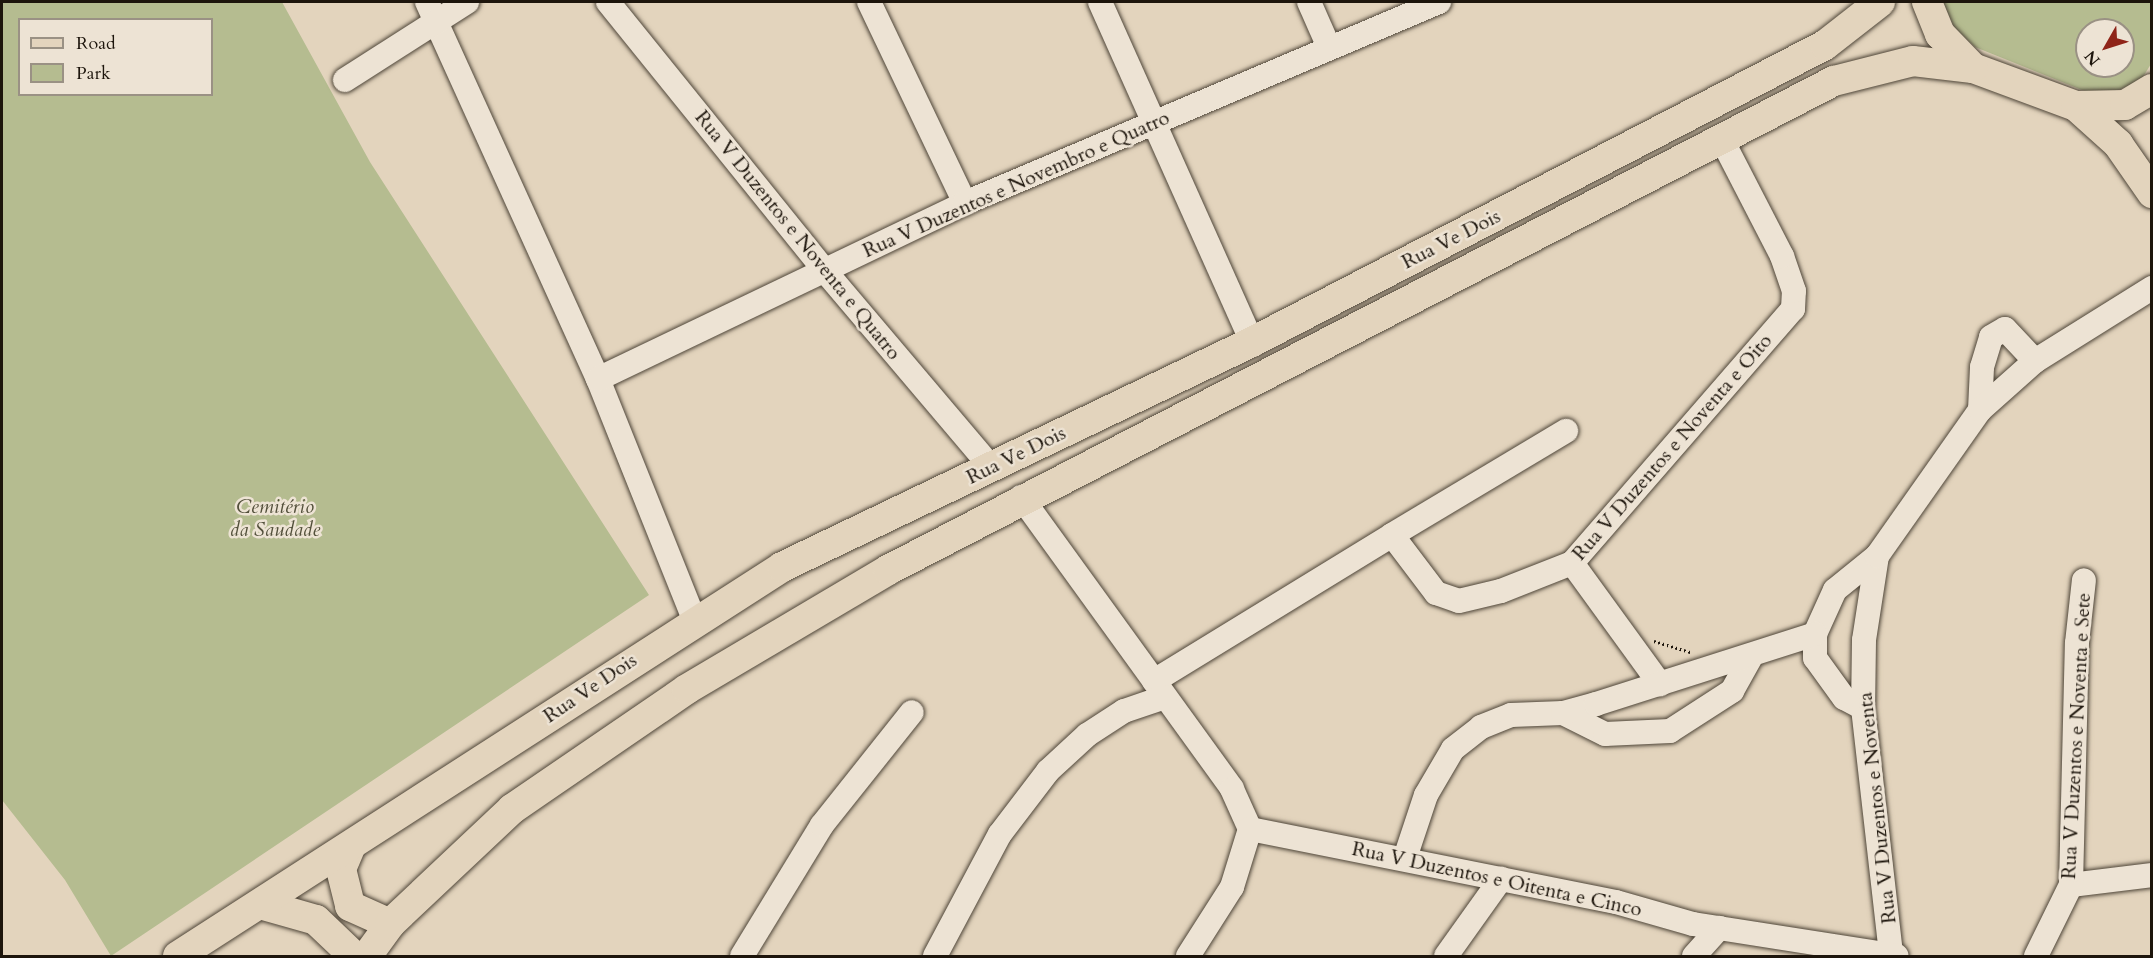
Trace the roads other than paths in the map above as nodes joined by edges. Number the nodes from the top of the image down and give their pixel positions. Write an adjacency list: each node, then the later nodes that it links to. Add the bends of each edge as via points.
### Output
1 (467, 2): 9 (street)
2 (609, 2): 19 (street, Rua V Duzentos e Noventa e Quatro)
3 (869, 2): 18 (street)
4 (1100, 2): 15 (street)
5 (1309, 2): 10 (street)
6 (1439, 2): 10 (street, Rua V Duzentos e Novembro e Quatro)
7 (1880, 2): 21 (main road, Rua Ve Dois, via 1825,45)
8 (1927, 2): 11 (main road, via 1940,34)
9 (433, 11): 12 (street); 23 (street)
10 (1328, 45): 15 (street, Rua V Duzentos e Novembro e Quatro)
11 (1973, 69): 14 (main road); 16 (main road, Rua Ve Dois, via 1913,61 1873,68 1834,81)
12 (345, 80)
13 (2151, 89): 14 (main road, via 2125,105)
14 (2076, 106): 17 (main road, via 2118,144)
15 (1153, 124): 18 (street, Rua V Duzentos e Novembro e Quatro); 21 (street)
16 (1722, 140): 27 (main road, Rua Ve Dois); 30 (street, Rua V Duzentos e Noventa e Oito, via 1782,256 1794,291 1792,309)
17 (2151, 193)
18 (965, 203): 19 (street, Rua V Duzentos e Novembro e Quatro)
19 (824, 270): 23 (street, Rua V Duzentos e Novembro e Quatro); 26 (street, Rua V Duzentos e Noventa e Quatro)
20 (2151, 288): 22 (street)
21 (1251, 342): 26 (main road, Rua Ve Dois)
22 (2035, 362): 24 (street); 24 (street, via 2005,329 1991,337 1982,367)
23 (598, 379): 32 (street)
24 (1980, 410): 29 (street)
25 (1566, 431): 28 (street)
26 (991, 467): 32 (main road, Rua Ve Dois, via 782,567)
27 (1021, 497): 36 (street); 47 (main road, Rua Ve Dois, via 727,665 580,761 512,809)
28 (1392, 535): 30 (street, Rua V Duzentos e Noventa e Oito, via 1436,593 1459,601 1502,591); 36 (street)
29 (1877, 556): 33 (street, via 1835,590); 37 (street, Rua V Duzentos e Noventa, via 1864,640)
30 (1572, 563): 35 (street, via 1628,634)
31 (2084, 580): 45 (street, Rua V Duzentos e Noventa e Sete, via 2077,643)
32 (694, 619): 41 (main road, Rua Ve Dois)
33 (1815, 634): 34 (street); 37 (street, via 1815,658 1830,681)
34 (1752, 655): 35 (street); 39 (street, via 1732,691 1670,731 1605,734)
35 (1660, 684): 39 (street)
36 (1159, 689): 40 (street, via 1232,789); 54 (street, via 1115,717 1048,771 1000,834)
37 (1863, 708): 49 (street, Rua V Duzentos e Noventa)
38 (912, 712): 53 (street, via 822,825)
39 (1563, 713): 42 (street, via 1511,715 1481,727 1453,749 1426,795)
40 (1250, 829): 42 (street, Rua V Duzentos e Oitenta e Cinco); 55 (street, via 1232,887)
41 (350, 848): 46 (main road, Rua Ve Dois); 47 (main road, via 341,869 350,906)
42 (1405, 858): 44 (street, Rua V Duzentos e Oitenta e Cinco)
43 (2151, 875): 45 (street)
44 (1501, 879): 48 (street, Rua V Duzentos e Oitenta e Cinco); 56 (street)
45 (2071, 885): 58 (street, Rua V Duzentos e Noventa e Sete)
46 (261, 904): 50 (main road, Rua Ve Dois); 51 (main road, via 316,920)
47 (390, 924): 52 (main road, Rua Ve Dois)
48 (1719, 928): 49 (street, Rua V Duzentos e Oitenta e Cinco); 57 (street)
49 (1894, 955)
50 (178, 957)
51 (354, 957)
52 (367, 957)
53 (742, 957)
54 (935, 957)
55 (1188, 957)
56 (1446, 957)
57 (1694, 957)
58 (2036, 957)

